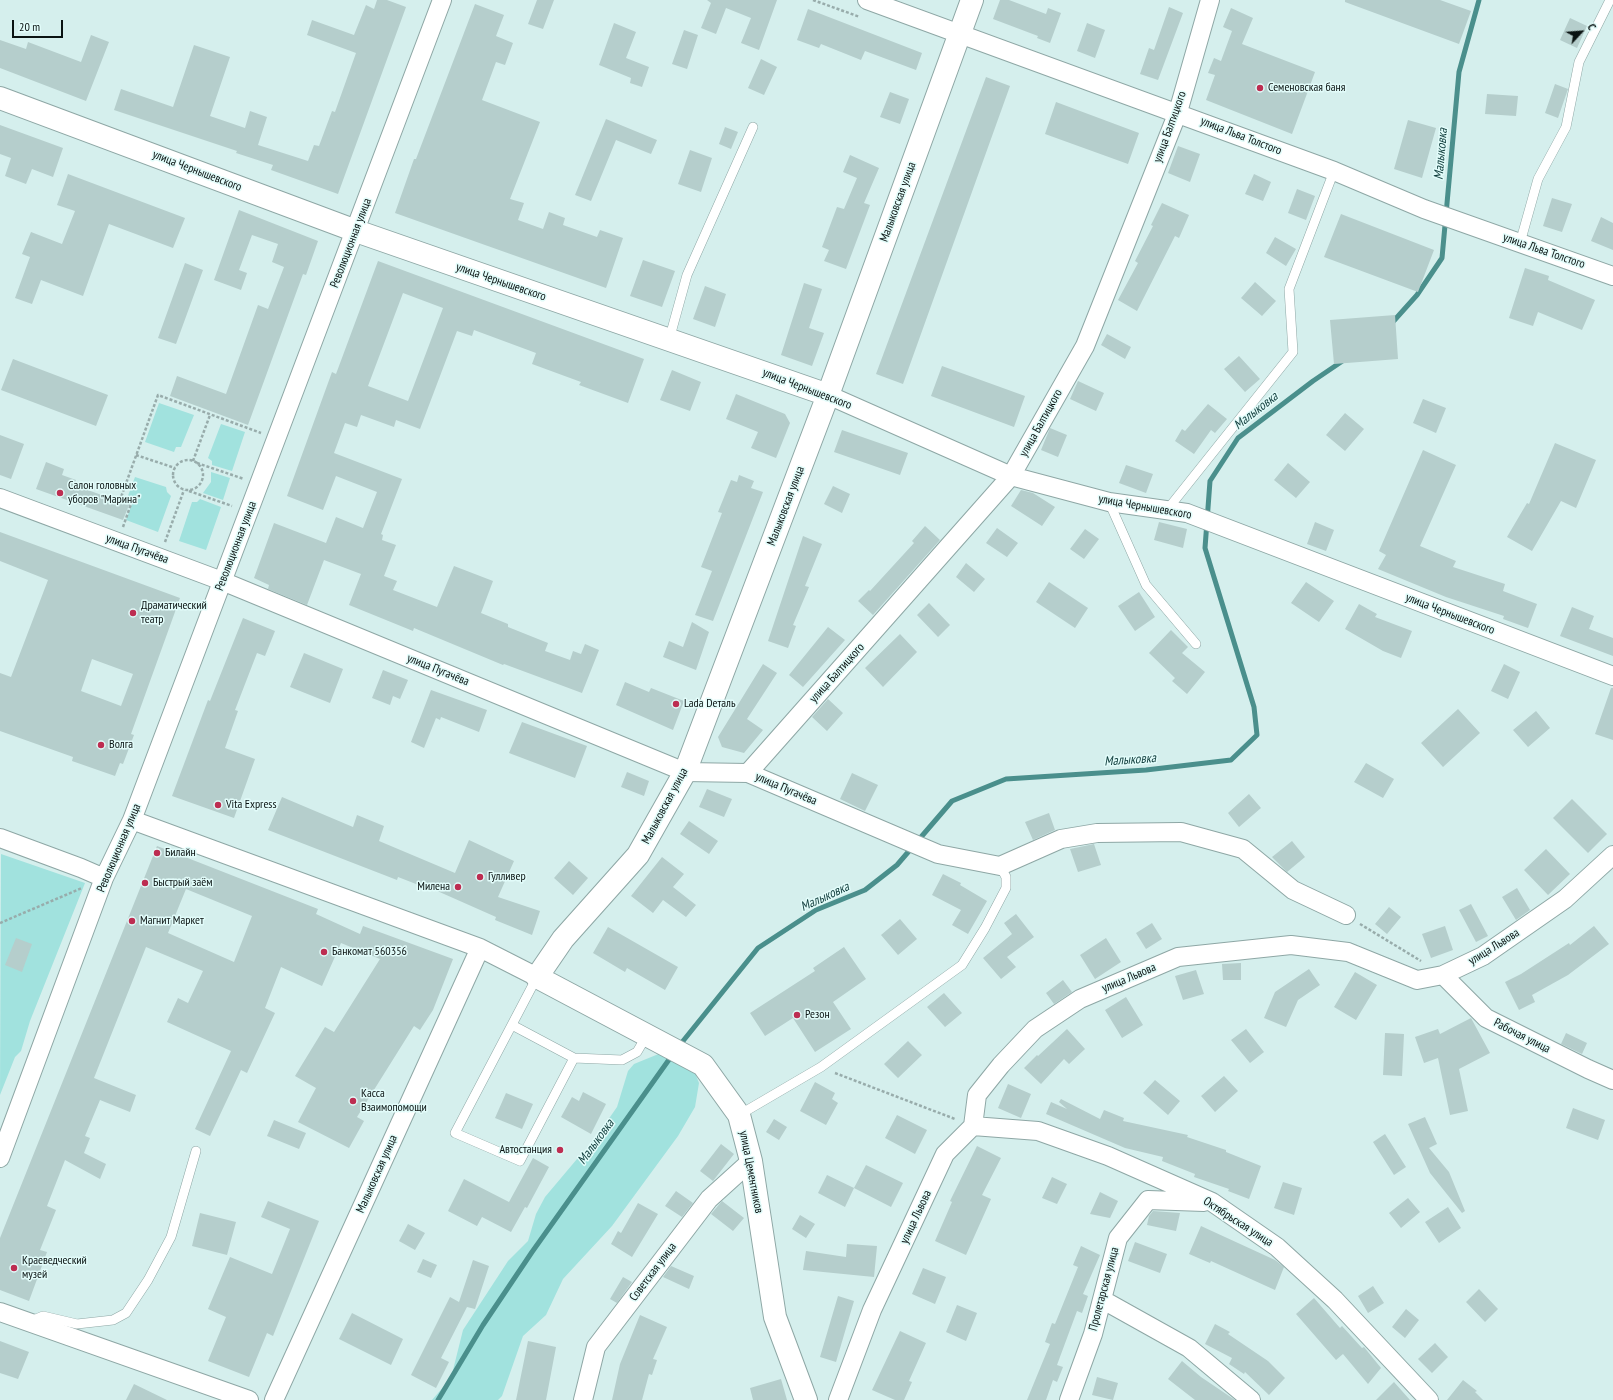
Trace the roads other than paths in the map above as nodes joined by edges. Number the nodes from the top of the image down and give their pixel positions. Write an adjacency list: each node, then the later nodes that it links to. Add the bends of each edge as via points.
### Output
1 (442, 0): 11 (street, Революционная улица)
2 (867, 0): 6 (street, улица Льва Толстого)
3 (972, 0): 6 (street, Малыковская улица)
4 (1210, 0): 8 (street, улица Балтицкого)
5 (1610, 0): 12 (lane, via 1579,62 1566,127 1538,179)
6 (959, 33): 8 (street, улица Льва Толстого); 15 (street, Малыковская улица)
7 (0, 98): 11 (street, улица Чернышевского)
8 (1178, 112): 10 (street, улица Льва Толстого); 16 (street, улица Балтицкого, via 1085,346)
9 (753, 127): 14 (lane, via 687,275)
10 (1334, 171): 12 (street, улица Льва Толстого, via 1424,209); 19 (lane, via 1289,289 1293,352)
11 (356, 231): 14 (street, улица Чернышевского); 20 (street, Революционная улица)
12 (1520, 243): 13 (street, улица Льва Толстого)
13 (1613, 276)
14 (669, 340): 15 (street, улица Чернышевского)
15 (828, 395): 16 (street, улица Чернышевского); 23 (street, Малыковская улица)
16 (1011, 476): 18 (street, улица Чернышевского); 24 (street, улица Балтицкого)
17 (0, 498): 20 (street, улица Пугачёва)
18 (1109, 502): 19 (street, улица Чернышевского); 21 (lane, via 1146,585)
19 (1167, 510): 22 (street, улица Чернышевского, via 1187,513)
20 (222, 581): 23 (street, улица Пугачёва); 25 (street, Революционная улица)
21 (1196, 644)
22 (1613, 676)
23 (685, 772): 24 (street, улица Пугачёва); 33 (street, Малыковская улица, via 638,855 562,939)
24 (748, 773): 28 (street, улица Пугачёва, via 938,854)
25 (132, 820): 29 (street, Революционная улица); 31 (street)
26 (0, 838): 29 (street)
27 (1613, 855): 32 (street, улица Львова, via 1559,904 1483,956)
28 (1000, 866): 30 (street, via 1061,839 1097,833 1181,832 1242,849 1293,890); 38 (lane, via 1006,877 1006,888 962,965 821,1067)
29 (104, 878): 41 (street, Революционная улица)
30 (1346, 915)
31 (480, 948): 33 (street); 48 (street, Малыковская улица)
32 (1443, 975): 37 (street, Рабочая улица, via 1486,1018); 39 (street, улица Львова, via 1417,980 1348,952 1291,945 1178,957 1080,999 1035,1029 977,1095)
33 (537, 976): 34 (lane); 35 (street, улица Цементников)
34 (512, 1024): 36 (lane); 36 (lane, via 455,1133 520,1161)
35 (655, 1039): 36 (lane, via 622,1060); 38 (street, улица Цементников, via 703,1065)
36 (574, 1058)
37 (1613, 1080)
38 (739, 1115): 42 (street, улица Цементников)
39 (973, 1126): 43 (street, Октябрьская улица, via 1038,1131 1108,1156); 51 (street, улица Львова, via 945,1154 872,1310)
40 (196, 1151): 46 (lane, via 171,1237 148,1280 126,1313 113,1320 77,1324 43,1316)
41 (0, 1158)
42 (751, 1161): 49 (street, Советская улица, via 709,1199 596,1347); 50 (street, улица Цементников, via 776,1317)
43 (1212, 1202): 44 (street, Пролетарская улица, via 1148,1200 1118,1238); 54 (street, Октябрьская улица, via 1277,1247 1335,1300)
44 (1103, 1300): 52 (street, Пролетарская улица); 53 (street, via 1189,1348)
45 (0, 1312): 46 (street)
46 (29, 1322): 47 (street)
47 (249, 1400)
48 (274, 1400)
49 (583, 1400)
50 (806, 1400)
51 (838, 1400)
52 (1069, 1400)
53 (1251, 1400)
54 (1429, 1400)

